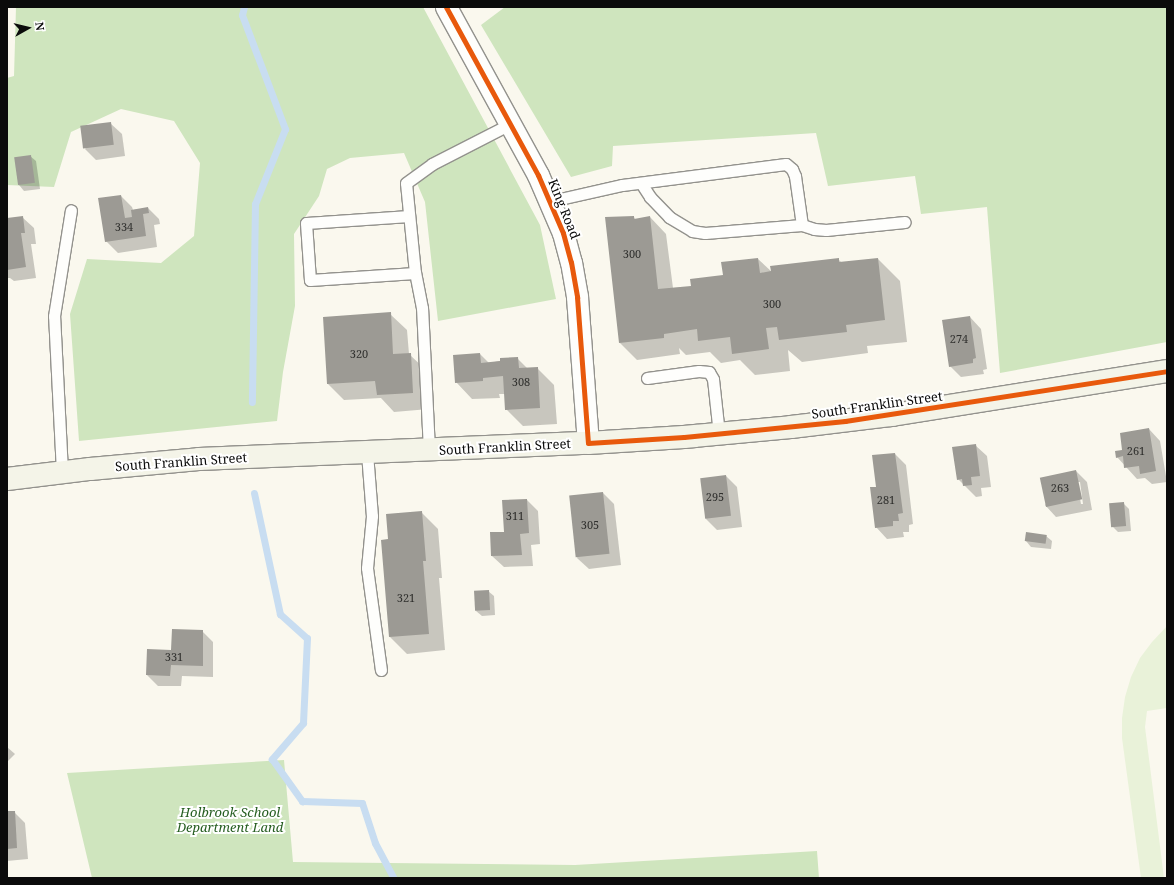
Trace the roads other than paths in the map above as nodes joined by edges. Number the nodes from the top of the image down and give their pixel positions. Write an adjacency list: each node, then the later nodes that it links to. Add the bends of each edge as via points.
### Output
1 (446, 7): 2 (street, King Road)
2 (510, 124): 4 (street, King Road); 6 (lane, via 432,164 406,183)
3 (641, 183): 4 (lane, via 604,188); 8 (lane, via 658,207 692,231 705,233); 8 (lane, via 786,164 795,176)
4 (551, 201): 13 (street, King Road, via 567,246 577,297)
5 (71, 210): 16 (lane, via 54,316)
6 (409, 216): 9 (lane); 9 (lane, via 306,223 310,280)
7 (905, 222): 8 (lane, via 826,230)
8 (802, 225)
9 (415, 273): 14 (lane, via 422,308)
10 (1167, 371): 12 (main road, South Franklin Street, via 892,415)
11 (647, 378): 12 (lane, via 709,372)
12 (719, 434): 13 (main road, South Franklin Street)
13 (588, 443): 14 (main road, South Franklin Street)
14 (429, 450): 15 (main road, South Franklin Street)
15 (367, 453): 16 (main road, South Franklin Street, via 199,459); 18 (lane, via 372,516 367,568)
16 (62, 472): 17 (main road, South Franklin Street)
17 (7, 479)
18 (381, 670)

